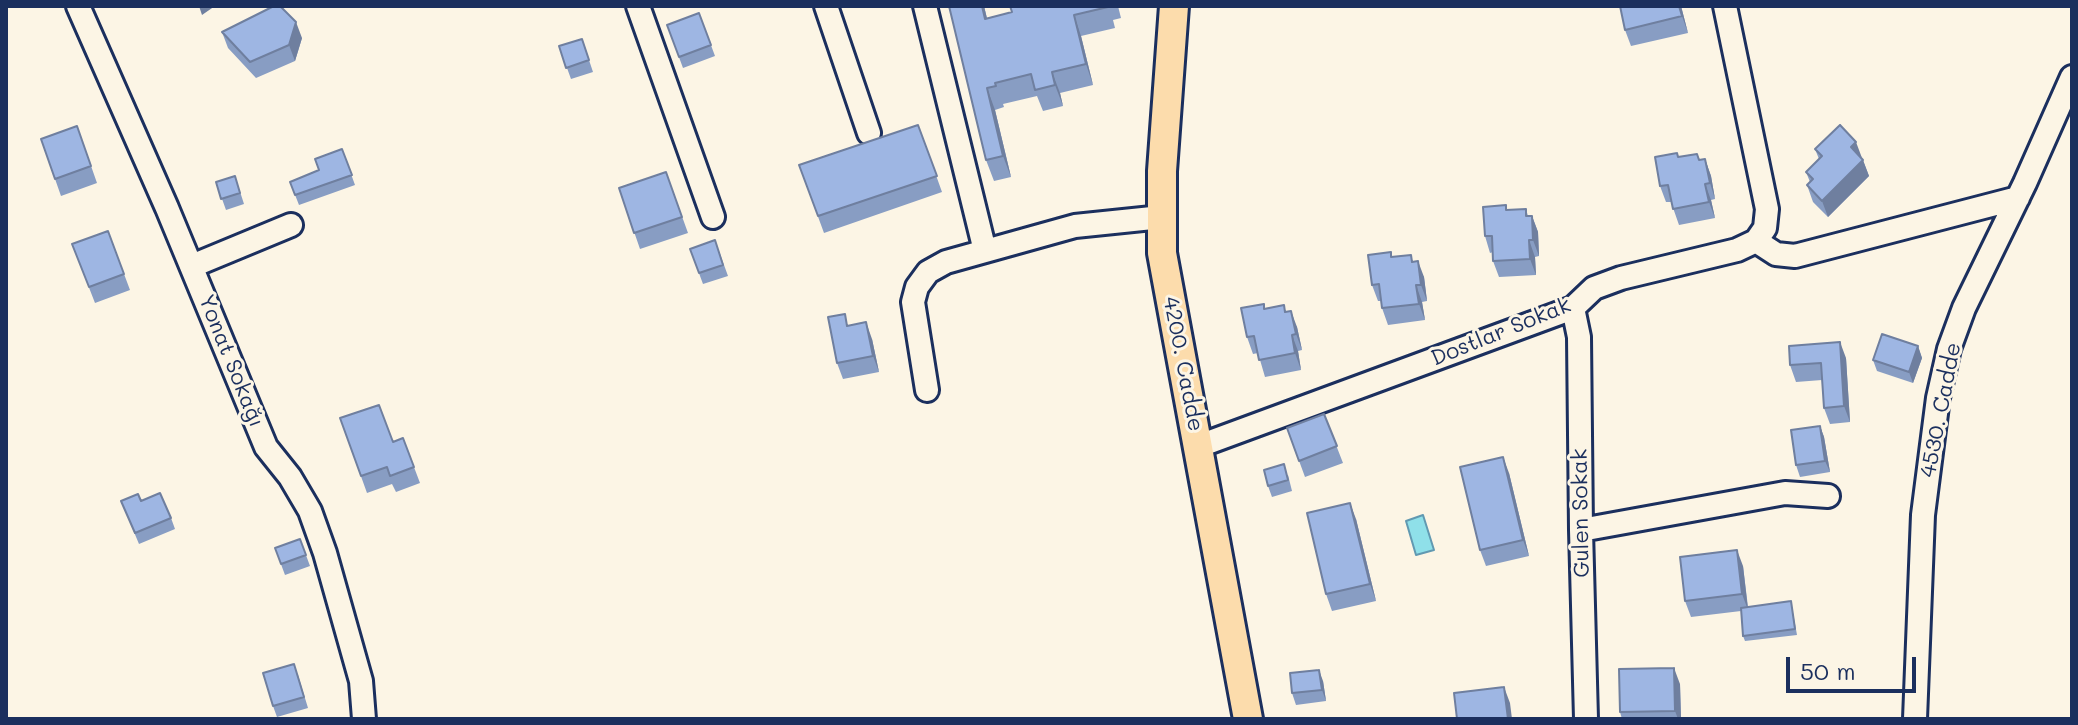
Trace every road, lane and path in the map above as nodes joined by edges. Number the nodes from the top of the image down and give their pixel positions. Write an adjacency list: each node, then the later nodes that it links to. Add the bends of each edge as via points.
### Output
1 (78, 6): 15 (street, Yonat Sokağı)
2 (638, 6): 10 (street)
3 (826, 6): 8 (street)
4 (925, 6): 14 (street)
5 (1174, 6): 11 (main road, 4200. Cadde)
6 (1725, 6): 13 (street, via 1767,209 1765,228)
7 (2072, 77): 9 (street, 4530. Cadde)
8 (869, 133)
9 (2018, 198): 13 (street, via 1795,256 1776,254); 24 (street, 4530. Cadde, via 1964,308 1938,398 1923,515)
10 (713, 217)
11 (1162, 217): 14 (street, via 1075,226); 18 (main road, 4200. Cadde, via 1162,253)
12 (291, 225): 15 (street)
13 (1756, 241): 16 (street, Dostlar Sokak, via 1621,278 1594,288)
14 (985, 251): 17 (street, via 936,266 917,287 913,302)
15 (192, 266): 21 (street, Yonat Sokağı, via 266,447 310,511 361,681)
16 (1573, 308): 18 (street, Dostlar Sokak); 20 (street, Gulen Sokak, via 1579,337)
17 (927, 390)
18 (1199, 446): 22 (main road, 4200. Cadde)
19 (1828, 496): 20 (street, via 1785,493)
20 (1581, 530): 23 (street, Gulen Sokak)
21 (364, 719)
22 (1248, 719)
23 (1586, 719)
24 (1915, 719)

